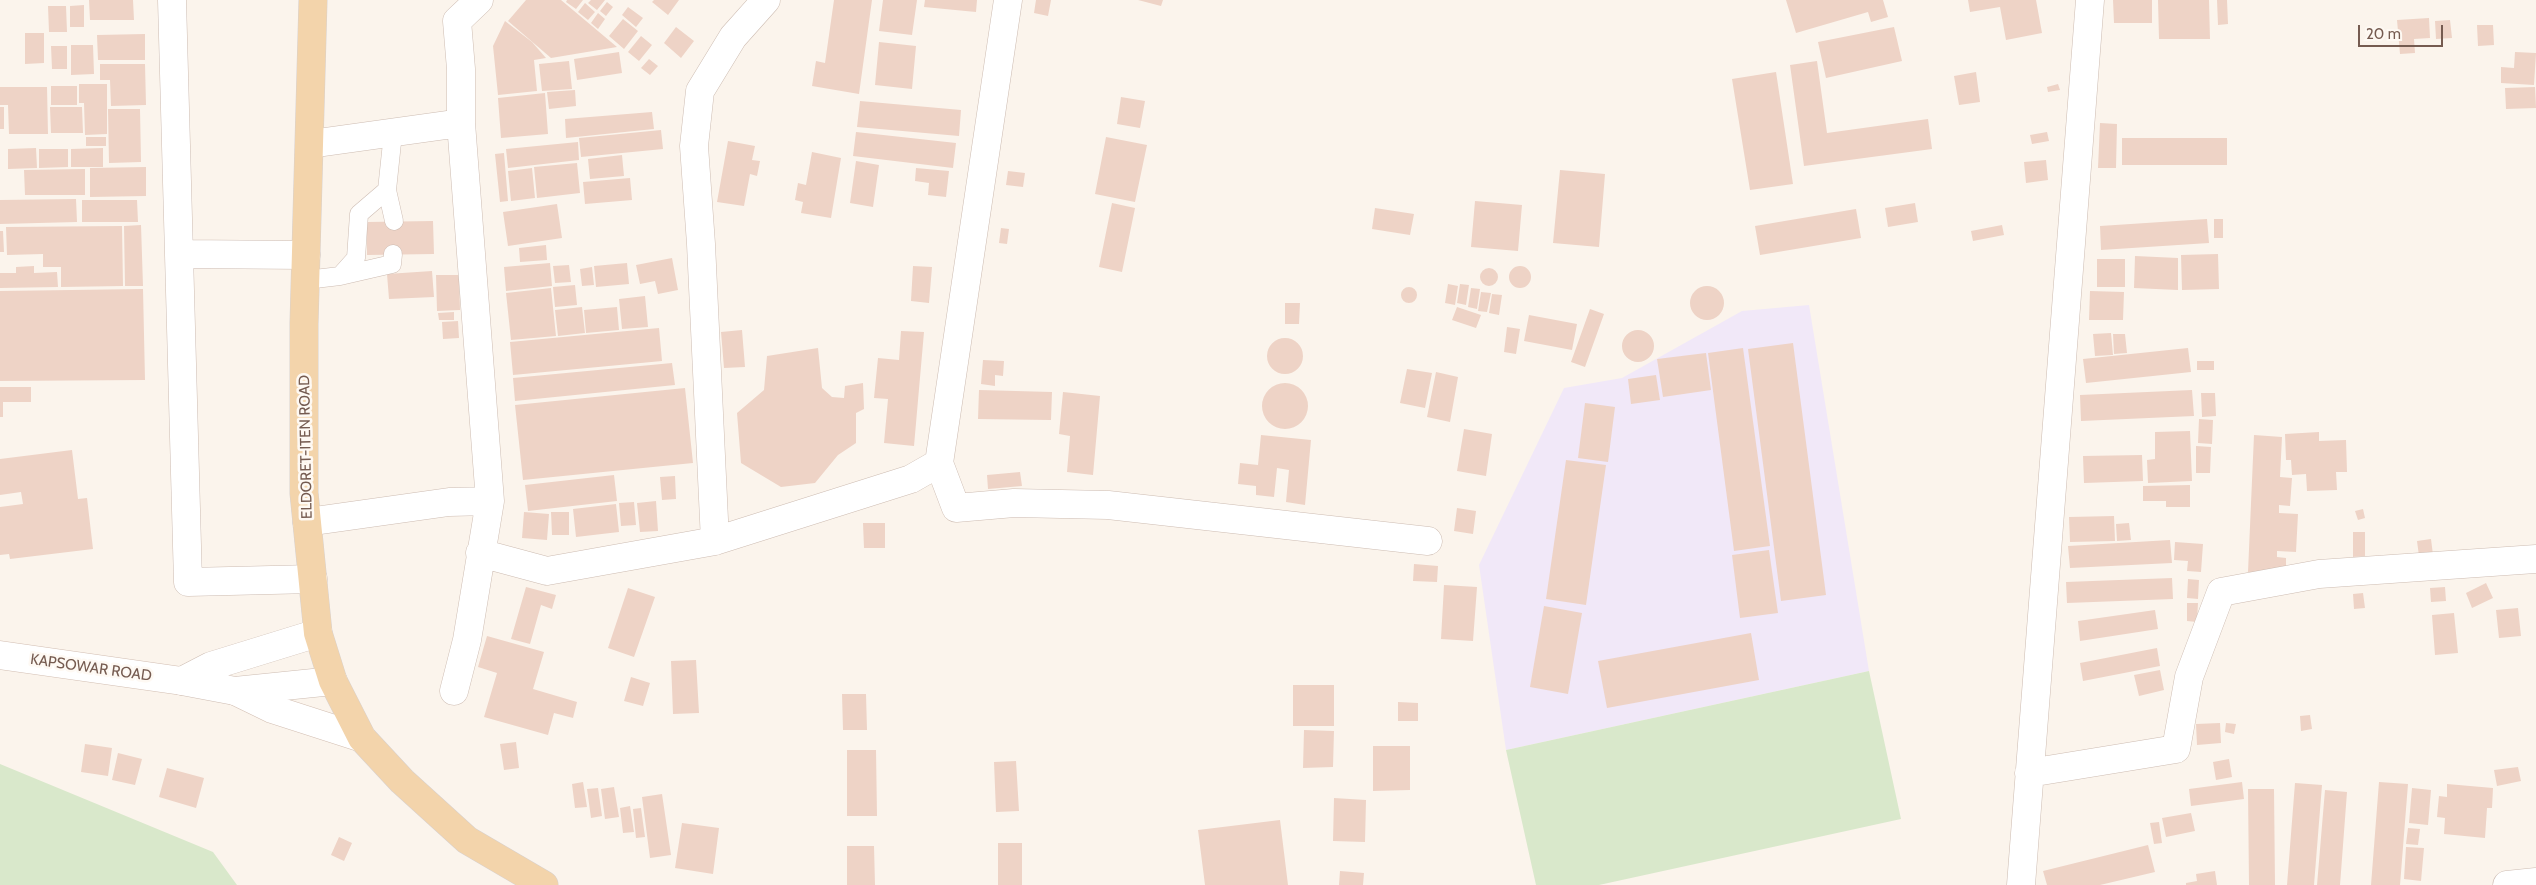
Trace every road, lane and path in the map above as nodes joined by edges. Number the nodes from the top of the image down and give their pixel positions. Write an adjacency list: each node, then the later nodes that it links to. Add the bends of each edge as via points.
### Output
1 (172, 0): 12 (street)
2 (313, 0): 9 (main road, ELDORET-ITEN ROAD)
3 (479, 0): 7 (street, via 458,21)
4 (766, 0): 19 (street, via 733,37 700,91 694,146)
5 (1008, 0): 16 (street)
6 (2090, 0): 31 (street)
7 (462, 123): 8 (street); 17 (street)
8 (393, 132): 9 (street); 10 (lane)
9 (310, 144): 14 (main road, ELDORET-ITEN ROAD)
10 (387, 190): 11 (lane); 15 (lane, via 359,214 356,258)
11 (394, 222)
12 (179, 254): 14 (street); 23 (street, via 188,582)
13 (393, 254): 15 (lane, via 392,264)
14 (306, 267): 15 (lane); 18 (main road, ELDORET-ITEN ROAD, via 304,493)
15 (340, 276)
16 (939, 462): 19 (street, via 911,479); 20 (street, via 956,508 1014,503 1108,505)
17 (490, 502): 18 (street, via 449,502); 21 (street)
18 (307, 522): 23 (main road, ELDORET-ITEN ROAD)
19 (715, 541): 21 (street, via 546,571)
20 (1428, 541)
21 (480, 553): 29 (street, via 467,640)
22 (2536, 559): 31 (street, via 2319,574 2221,592 2189,677 2176,749)
23 (313, 579): 24 (main road, ELDORET-ITEN ROAD)
24 (318, 633): 26 (street, via 219,664); 27 (main road, ELDORET-ITEN ROAD)
25 (0, 655): 26 (street, KAPSOWAR ROAD)
26 (182, 681): 28 (street, KAPSOWAR ROAD)
27 (333, 681): 28 (street, KAPSOWAR ROAD); 30 (main road, ELDORET-ITEN ROAD)
28 (235, 691): 30 (street, via 272,709)
29 (454, 691)
30 (362, 738): 33 (main road, ELDORET-ITEN ROAD, via 402,781 467,840)
31 (2029, 773): 34 (street)
32 (2536, 882): 35 (street)
33 (544, 885)
34 (2021, 885)
35 (2507, 885)

